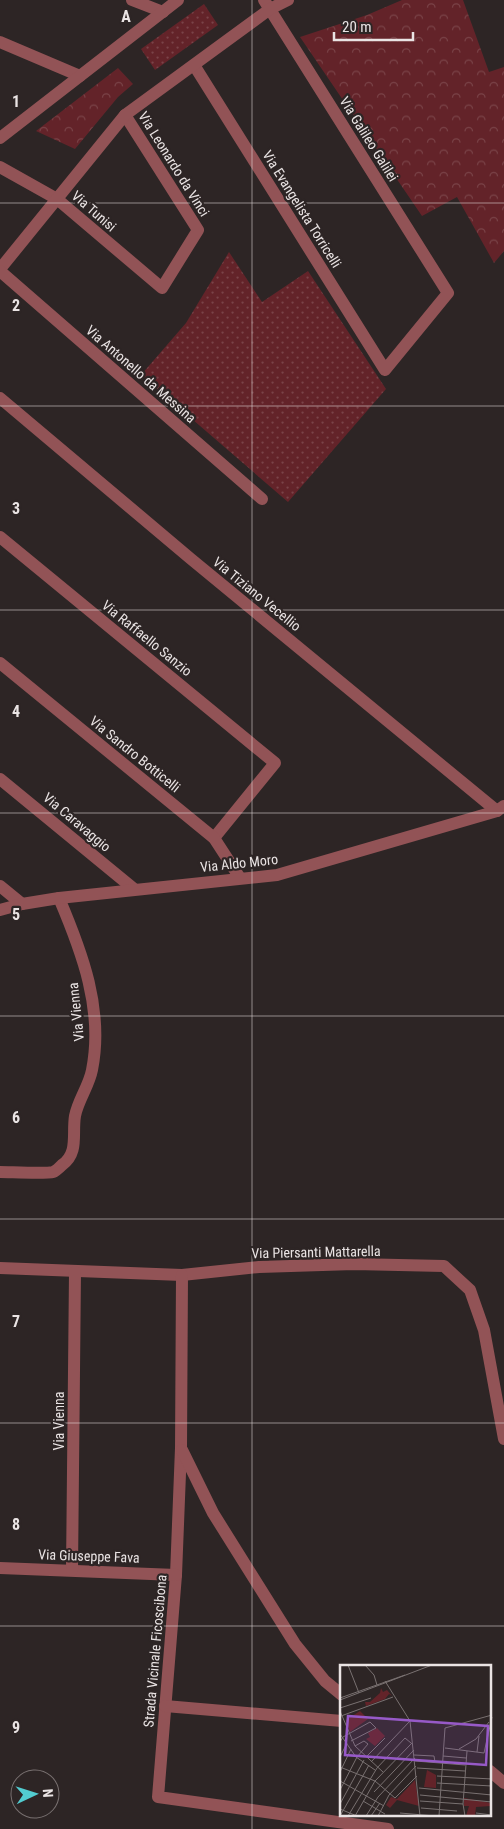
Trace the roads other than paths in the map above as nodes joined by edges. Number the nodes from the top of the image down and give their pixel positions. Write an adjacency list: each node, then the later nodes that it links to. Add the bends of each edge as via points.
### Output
1 (132, 0): 5 (street)
2 (178, 0): 5 (street)
3 (288, 0): 4 (street)
4 (267, 4): 7 (street); 15 (street, Via Galileo Galilei, via 448,293)
5 (163, 12): 8 (street)
6 (0, 42): 8 (street)
7 (194, 65): 9 (street); 15 (street, Via Evangelista Torricelli)
8 (80, 76): 10 (street)
9 (125, 115): 12 (street); 14 (street, Via Leonardo da Vinci, via 198,230)
10 (0, 138)
11 (0, 167): 12 (street, Via Tunisi)
12 (57, 199): 13 (street); 14 (street, Via Tunisi)
13 (0, 270): 17 (street, Via Antonello da Messina)
14 (162, 288)
15 (385, 370)
16 (0, 398): 21 (street, Via Tiziano Vecellio, via 191,560)
17 (262, 499)
18 (0, 537): 22 (street, Via Raffaello Sanzio, via 275,762)
19 (0, 663): 22 (street, Via Sandro Botticelli)
20 (0, 778): 25 (street, Via Caravaggio)
21 (501, 809): 23 (street, Via Aldo Moro, via 277,875)
22 (214, 838): 23 (street, Via Sandro Botticelli)
23 (240, 878): 25 (street, Via Aldo Moro)
24 (0, 886): 27 (street)
25 (134, 889): 26 (street, Via Aldo Moro)
26 (59, 898): 27 (street, Via Aldo Moro); 29 (street, Via Vienna, via 87,972 94,1002 97,1035 92,1071 76,1115 73,1154 66,1162 53,1172)
27 (22, 904): 28 (street, Via Aldo Moro)
28 (0, 910)
29 (0, 1172)
30 (0, 1268): 31 (street, Via Piersanti Mattarella)
31 (75, 1272): 32 (street, Via Piersanti Mattarella); 36 (street, Via Vienna)
32 (182, 1275): 33 (street, Via Piersanti Mattarella, via 259,1267 444,1266 470,1290 484,1330); 34 (street, Strada Vicinale Ficoscibona)
33 (504, 1440)
34 (180, 1448): 37 (street, Strada Vicinale Ficoscibona); 38 (street, via 213,1513 295,1644 325,1681)
35 (0, 1568): 36 (street, Via Giuseppe Fava)
36 (72, 1570): 37 (street, Via Giuseppe Fava)
37 (176, 1575): 39 (street, Strada Vicinale Ficoscibona)
38 (340, 1693)
39 (165, 1706): 40 (street); 43 (street, Strada Vicinale Ficoscibona, via 158,1797)
40 (340, 1721)
41 (492, 1773): 42 (street)
42 (504, 1783)
43 (388, 1829)

